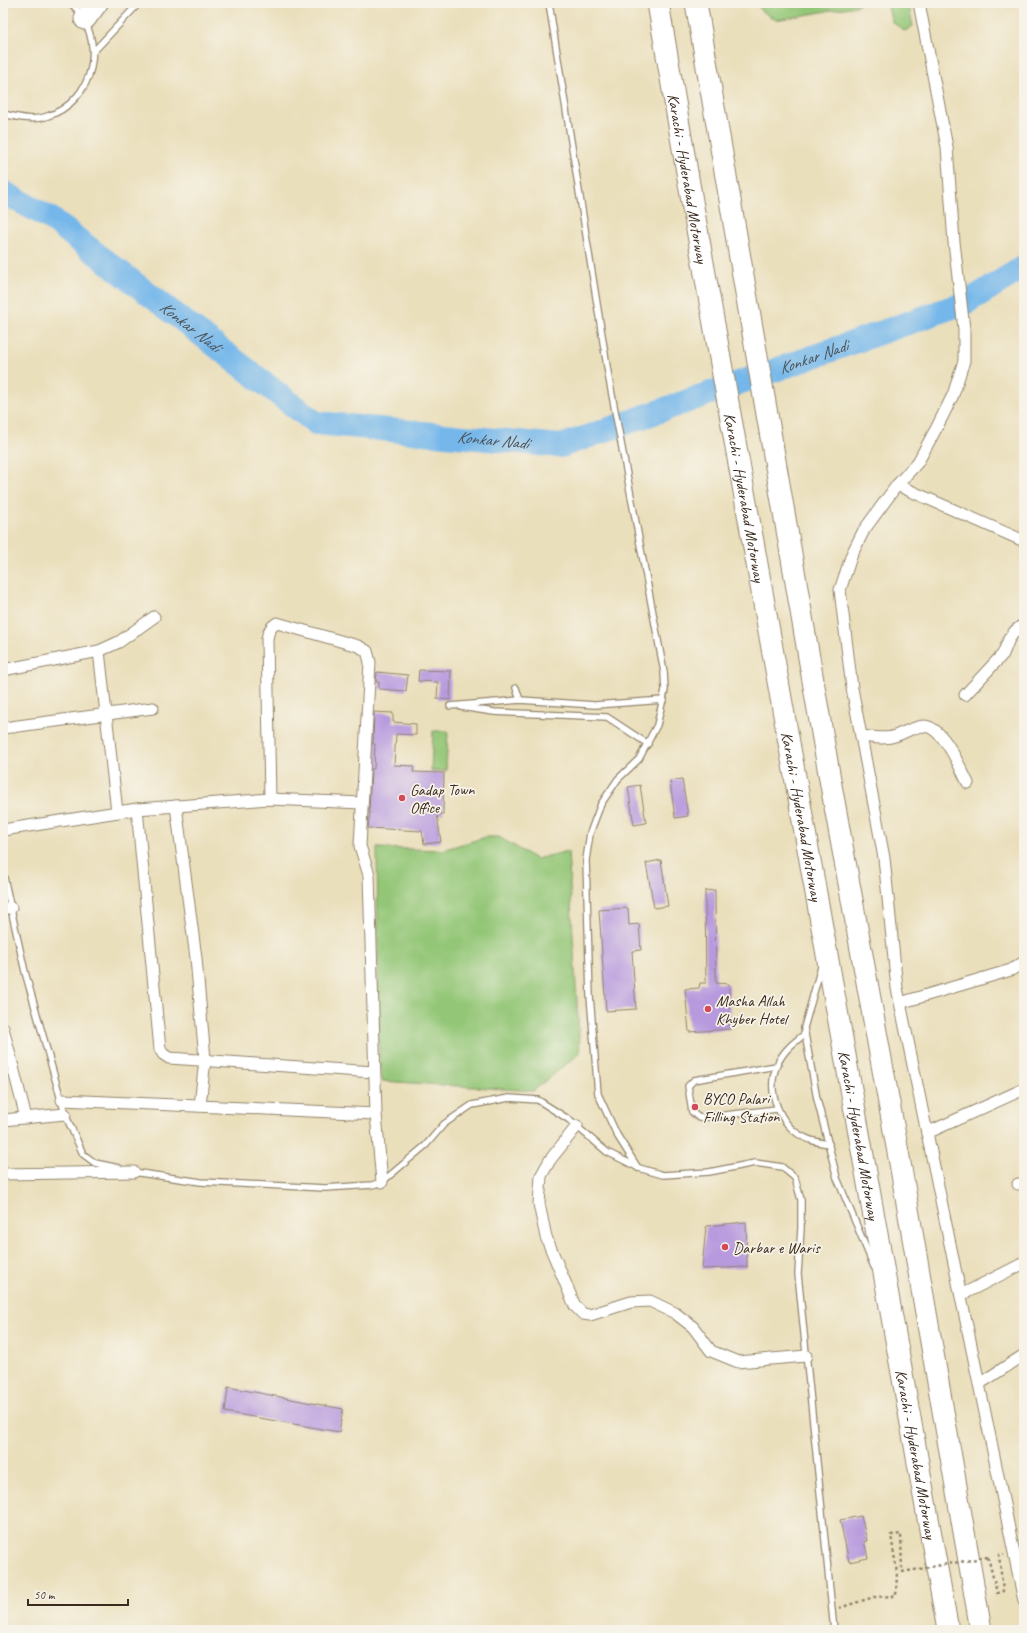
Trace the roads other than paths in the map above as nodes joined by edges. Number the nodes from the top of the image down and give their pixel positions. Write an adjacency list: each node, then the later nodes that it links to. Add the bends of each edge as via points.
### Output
1 (71, 3): 7 (lane)
2 (139, 3): 8 (lane)
3 (549, 3): 19 (lane, via 609,379 664,672)
4 (658, 3): 34 (highway, Karachi - Hyderabad Motorway)
5 (696, 3): 69 (highway, Karachi - Hyderabad Motorway)
6 (919, 3): 10 (street, via 947,147 964,329 964,361 953,395 938,428 918,462)
7 (91, 11): 8 (lane)
8 (94, 51): 9 (lane, via 91,73 81,92 65,107 45,117 24,119)
9 (3, 114)
10 (897, 485): 11 (street); 23 (street, via 864,530 852,554 840,590 852,688)
11 (1024, 541)
12 (154, 617): 14 (street, via 119,642)
13 (1024, 624): 17 (street, via 1012,635 1004,654)
14 (98, 651): 15 (street); 21 (street)
15 (3, 670)
16 (516, 688): 18 (lane)
17 (965, 695)
18 (520, 700): 19 (lane, via 595,705); 24 (lane, via 450,706 494,712 607,717)
19 (664, 700): 24 (lane)
20 (153, 708): 21 (street)
21 (106, 715): 22 (street); 30 (street)
22 (3, 728)
23 (861, 736): 25 (street, via 884,738 924,726 933,728 942,736); 36 (street, via 884,858)
24 (648, 744): 54 (lane, via 639,759 618,779 601,804 590,833 586,860 590,996 598,1094 616,1135)
25 (968, 783)
26 (270, 799): 27 (street); 27 (street, via 267,639 272,626 277,623 358,646 367,651 370,662); 28 (street)
27 (362, 803): 42 (street, via 360,846 369,875)
28 (176, 806): 29 (street); 39 (street, via 196,958)
29 (137, 809): 30 (street); 39 (street, via 160,1049 168,1058)
30 (117, 812): 31 (street)
31 (3, 830)
32 (3, 874): 33 (lane)
33 (7, 908): 44 (lane)
34 (826, 951): 38 (lane, via 804,1028); 62 (highway, Karachi - Hyderabad Motorway)
35 (1024, 962): 36 (street, via 1011,970)
36 (900, 1003): 52 (street)
37 (3, 1028): 40 (street)
38 (805, 1034): 41 (lane, via 788,1047); 53 (lane, via 817,1099)
39 (205, 1059): 42 (street); 45 (street)
40 (8, 1064): 49 (street)
41 (776, 1066): 46 (lane, via 773,1088); 46 (lane, via 694,1080 688,1086 692,1112 699,1118)
42 (374, 1072): 48 (street)
43 (1024, 1089): 52 (street)
44 (62, 1100): 45 (street); 47 (lane)
45 (200, 1106): 48 (street)
46 (777, 1109): 53 (lane, via 790,1127 808,1139)
47 (65, 1114): 49 (street); 55 (lane, via 83,1154 95,1163)
48 (376, 1114): 57 (street)
49 (26, 1118): 50 (street)
50 (3, 1120)
51 (577, 1126): 54 (lane, via 607,1152); 57 (lane, via 538,1100 509,1098 472,1104 444,1124 426,1145); 64 (street, via 550,1160 541,1176 539,1204 546,1237 575,1306 583,1314 590,1314 630,1302 650,1301 675,1313 693,1327 711,1351 738,1362)
52 (927, 1133): 61 (street)
53 (829, 1144): 59 (lane, via 837,1178)
54 (639, 1168): 64 (lane, via 663,1175 709,1172 755,1163 782,1167 795,1178 801,1200 798,1274)
55 (134, 1172): 56 (street); 57 (lane, via 201,1182 325,1188)
56 (3, 1174)
57 (382, 1182)
58 (1024, 1263): 61 (street)
59 (876, 1272)
60 (879, 1279): 62 (lane)
61 (961, 1294): 65 (street)
62 (891, 1308): 68 (highway, Karachi - Hyderabad Motorway)
63 (1024, 1355): 65 (street)
64 (806, 1356): 67 (lane)
65 (979, 1384): 66 (street)
66 (1024, 1601)
67 (834, 1630)
68 (948, 1630)
69 (981, 1630)

